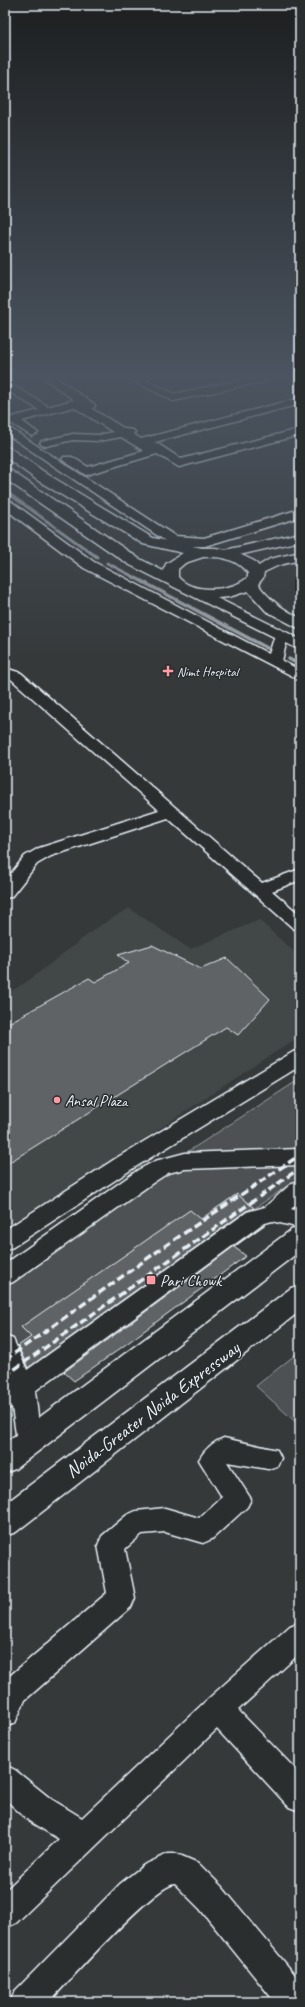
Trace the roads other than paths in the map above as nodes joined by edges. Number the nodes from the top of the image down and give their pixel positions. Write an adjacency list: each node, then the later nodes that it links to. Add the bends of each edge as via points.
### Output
1 (5, 473): 12 (main road, via 133,561)
2 (36, 473): 4 (main road)
3 (73, 474): 4 (street); 6 (street, via 171,539 184,542 205,542)
4 (42, 477): 8 (main road, via 148,541)
5 (5, 503): 17 (street, via 89,565)
6 (300, 513)
7 (300, 538): 9 (street)
8 (202, 554): 9 (main road); 12 (main road, via 183,558 171,567 170,577)
9 (226, 554): 11 (main road, via 251,564)
10 (300, 556): 11 (street, via 275,562)
11 (253, 577): 13 (main road, via 234,591); 14 (main road, via 260,599 271,609)
12 (174, 582): 13 (main road)
13 (190, 590): 15 (main road)
14 (300, 624)
15 (281, 635): 16 (main road); 17 (street)
16 (300, 645)
17 (274, 662): 19 (street)
18 (5, 672): 20 (street, via 16,676)
19 (300, 676)
20 (170, 812): 22 (street); 23 (street, via 45,852 31,860)
21 (297, 879): 22 (street)
22 (260, 890): 24 (street)
23 (5, 893)
24 (300, 924)
25 (300, 1057): 26 (street)
26 (144, 1151): 28 (street); 33 (street)
27 (300, 1157): 28 (street, via 185,1161)
28 (162, 1167): 34 (street)
29 (300, 1190): 30 (street)
30 (272, 1213): 31 (street); 37 (street, via 255,1218)
31 (300, 1220)
32 (300, 1237): 38 (main road)
33 (5, 1241)
34 (5, 1276)
35 (300, 1296): 41 (main road, Noida-Greater Noida Expressway)
36 (5, 1346): 37 (street)
37 (13, 1393): 38 (street)
38 (29, 1441): 40 (main road)
39 (268, 1458): 44 (street, via 224,1449 212,1460 238,1498 203,1531 165,1520 136,1523 111,1545 121,1598 15,1690)
40 (5, 1460)
41 (5, 1522)
42 (300, 1634): 43 (street)
43 (218, 1709): 46 (street); 47 (street)
44 (5, 1713)
45 (5, 1780): 47 (street, via 40,1810)
46 (300, 1796)
47 (84, 1837): 48 (street)
48 (5, 1912)
49 (26, 2002): 50 (street, via 131,1895 168,1869 176,1869 187,1874 211,1898)
50 (296, 2002)

